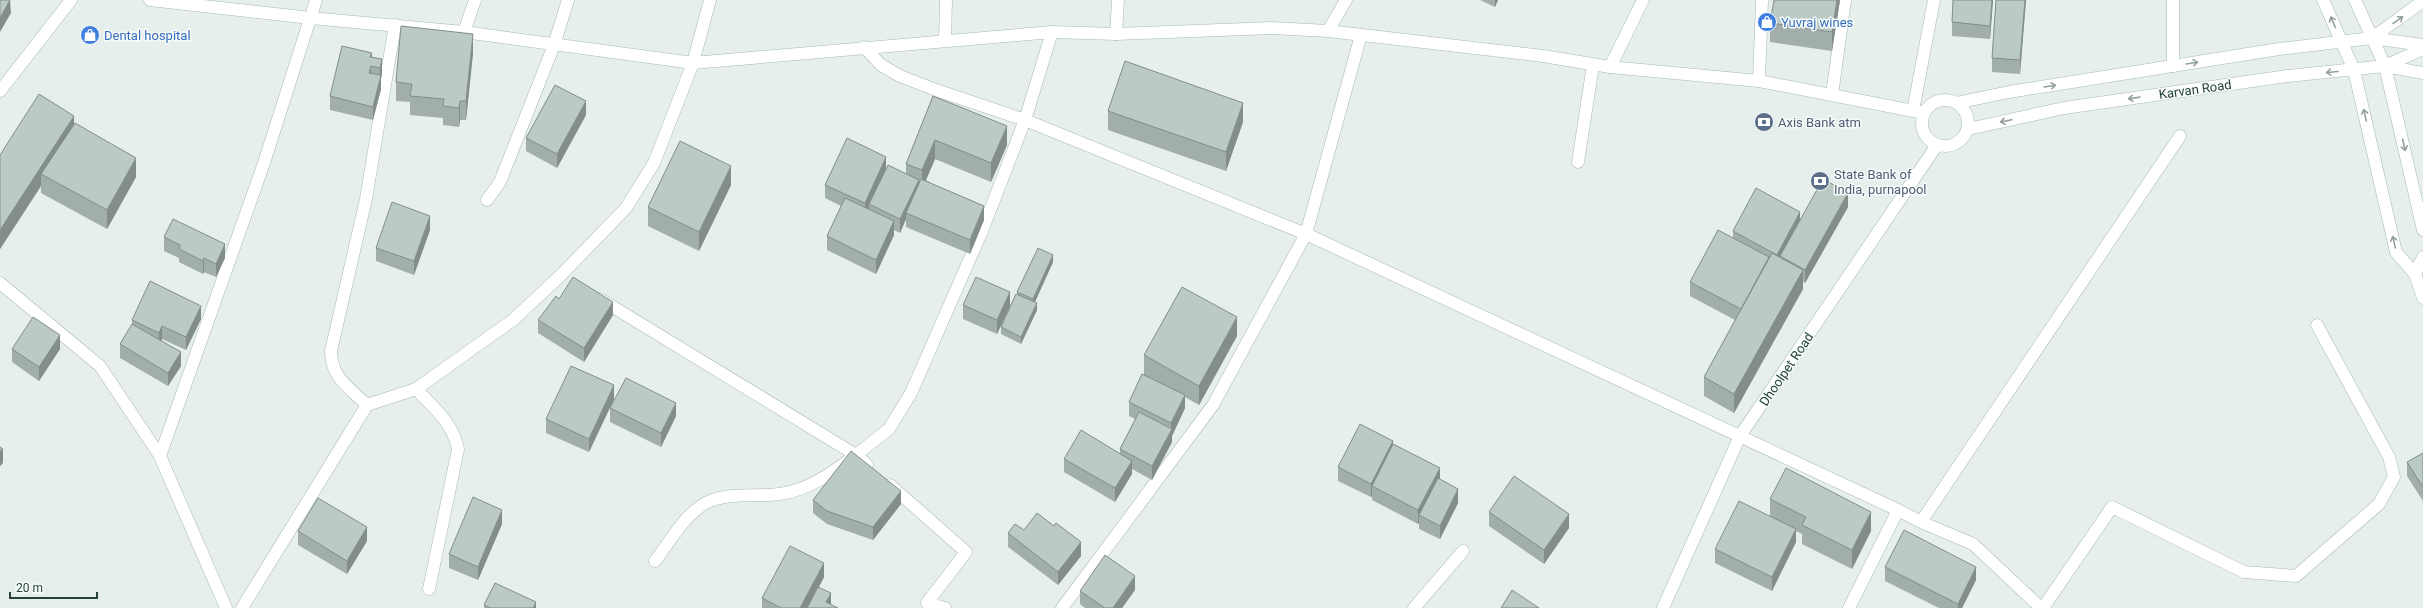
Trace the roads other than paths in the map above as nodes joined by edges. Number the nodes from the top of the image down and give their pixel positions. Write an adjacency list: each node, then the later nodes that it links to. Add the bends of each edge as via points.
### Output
1 (71, 0): 40 (street)
2 (150, 0): 18 (street)
3 (316, 0): 18 (street)
4 (475, 0): 21 (street)
5 (568, 0): 28 (street)
6 (710, 0): 32 (street)
7 (946, 0): 26 (street)
8 (1118, 0): 23 (street)
9 (1346, 0): 20 (street)
10 (1643, 0): 36 (street)
11 (1762, 0): 39 (street)
12 (1845, 0): 41 (street)
13 (1934, 0): 43 (street)
14 (2173, 0): 34 (street)
15 (2323, 0): 27 (street, one-way to 15)
16 (2355, 0): 25 (street)
17 (2423, 1): 25 (street, one-way to 17)
18 (311, 18): 19 (street); 63 (street, via 261,170)
19 (395, 25): 21 (street); 61 (street, via 366,199 331,351 331,366 340,380)
20 (1328, 31): 23 (street, via 1272,28); 24 (street)
21 (464, 32): 28 (street)
22 (1052, 32): 23 (street); 26 (street); 44 (street)
23 (1116, 34)
24 (1361, 35): 33 (street, via 1543,56); 51 (street)
25 (2372, 38): 27 (street); 29 (street); 35 (street)
26 (945, 40): 30 (street)
27 (2343, 42): 34 (street, one-way to 27, via 2279,49); 37 (street)
28 (554, 44): 32 (street); 49 (street, via 500,182)
29 (2423, 44)
30 (864, 47): 32 (street); 44 (street, via 881,65 900,76)
31 (2423, 49): 35 (street)
32 (693, 63): 54 (street, via 654,163 626,208)
33 (1593, 65): 36 (street); 48 (street)
34 (2173, 66): 42 (street, one-way to 34)
35 (2385, 66): 37 (street, Karvan Road); 38 (street, Karvan Road); 50 (street, one-way to 50)
36 (1610, 67): 39 (street)
37 (2354, 70): 45 (street, Karvan Road, one-way to 45, via 2288,76 2064,108); 53 (street, one-way to 37, via 2396,252)
38 (2423, 73)
39 (1759, 81): 41 (street)
40 (0, 91)
41 (1832, 95): 43 (street)
42 (1956, 103): 43 (street, via 1942,100); 45 (street, via 1966,114)
43 (1919, 112): 47 (street, via 1925,135)
44 (1025, 120): 51 (street); 64 (street, via 982,231 911,393 889,429)
45 (1968, 129): 47 (street, via 1959,142 1952,146)
46 (2180, 136): 66 (street)
47 (1937, 145): 62 (street, Dhoolpet Road)
48 (1578, 162)
49 (487, 200)
50 (2423, 230)
51 (1306, 234): 62 (street); 73 (street, via 1213,405)
52 (2423, 257): 53 (street)
53 (2415, 274): 58 (street)
54 (562, 276): 56 (street); 60 (street, via 513,320)
55 (0, 283): 63 (street, via 100,366)
56 (575, 284)
57 (588, 292): 64 (street)
58 (2423, 298)
59 (2317, 325): 77 (street, via 2389,457 2394,477 2379,504 2296,576 2244,572 2112,507)
60 (416, 389): 61 (street); 69 (street, via 443,417 455,434 458,449)
61 (367, 405): 71 (street)
62 (1740, 436): 65 (street); 75 (street, Dhoolpet Road)
63 (160, 456): 70 (street)
64 (856, 456): 68 (street, via 823,478 802,488 781,494 732,496 710,501 691,515); 72 (street, via 966,552 927,603)
65 (1898, 510): 66 (street); 76 (street)
66 (1921, 522): 77 (street, via 1973,544)
67 (1463, 551): 74 (street)
68 (655, 561)
69 (429, 589)
70 (226, 608)
71 (242, 608)
72 (945, 608)
73 (1062, 608)
74 (1414, 608)
75 (1663, 608)
76 (1849, 608)
77 (2042, 608)

